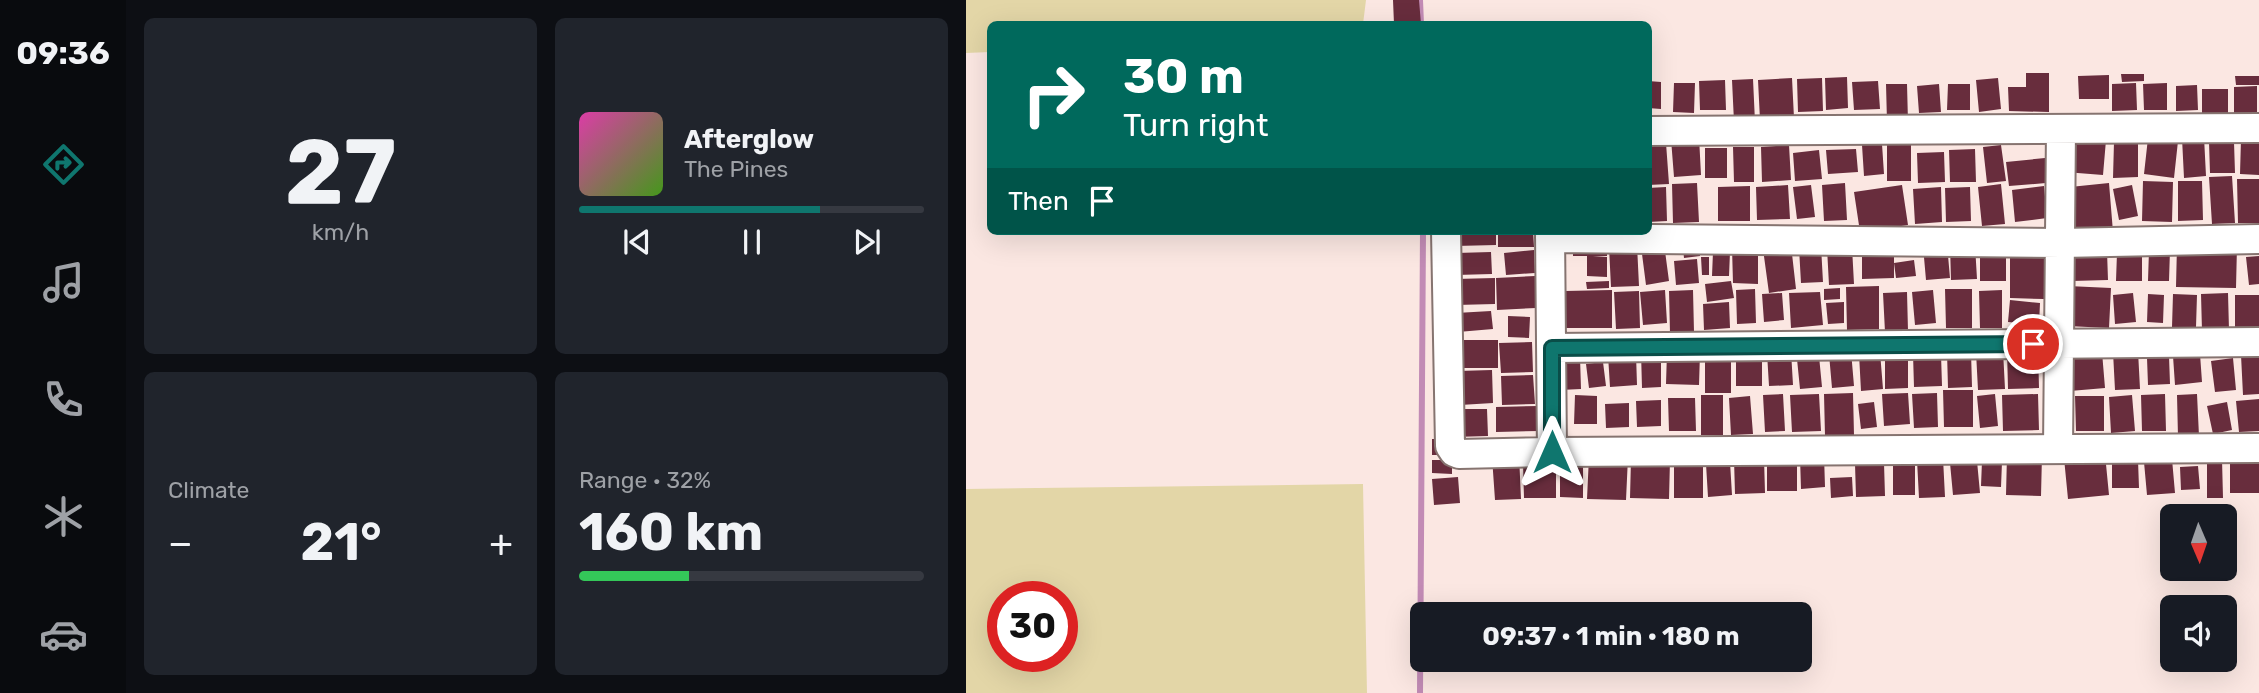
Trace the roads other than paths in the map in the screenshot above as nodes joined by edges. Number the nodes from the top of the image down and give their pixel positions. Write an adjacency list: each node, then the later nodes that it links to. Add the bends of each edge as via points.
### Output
1 (2259, 128): 2 (street)
2 (2061, 129): 3 (street); 7 (street)
3 (1652, 131)
4 (1446, 235): 13 (street, via 1451,450 1465,455)
5 (1550, 235): 7 (street); 10 (street)
6 (2259, 239): 7 (street)
7 (2060, 243): 9 (street)
8 (2259, 342): 9 (street)
9 (2059, 343): 10 (street); 11 (street)
10 (1552, 348): 13 (street)
11 (2058, 449): 12 (street); 13 (street)
12 (2259, 449)
13 (1552, 452)

